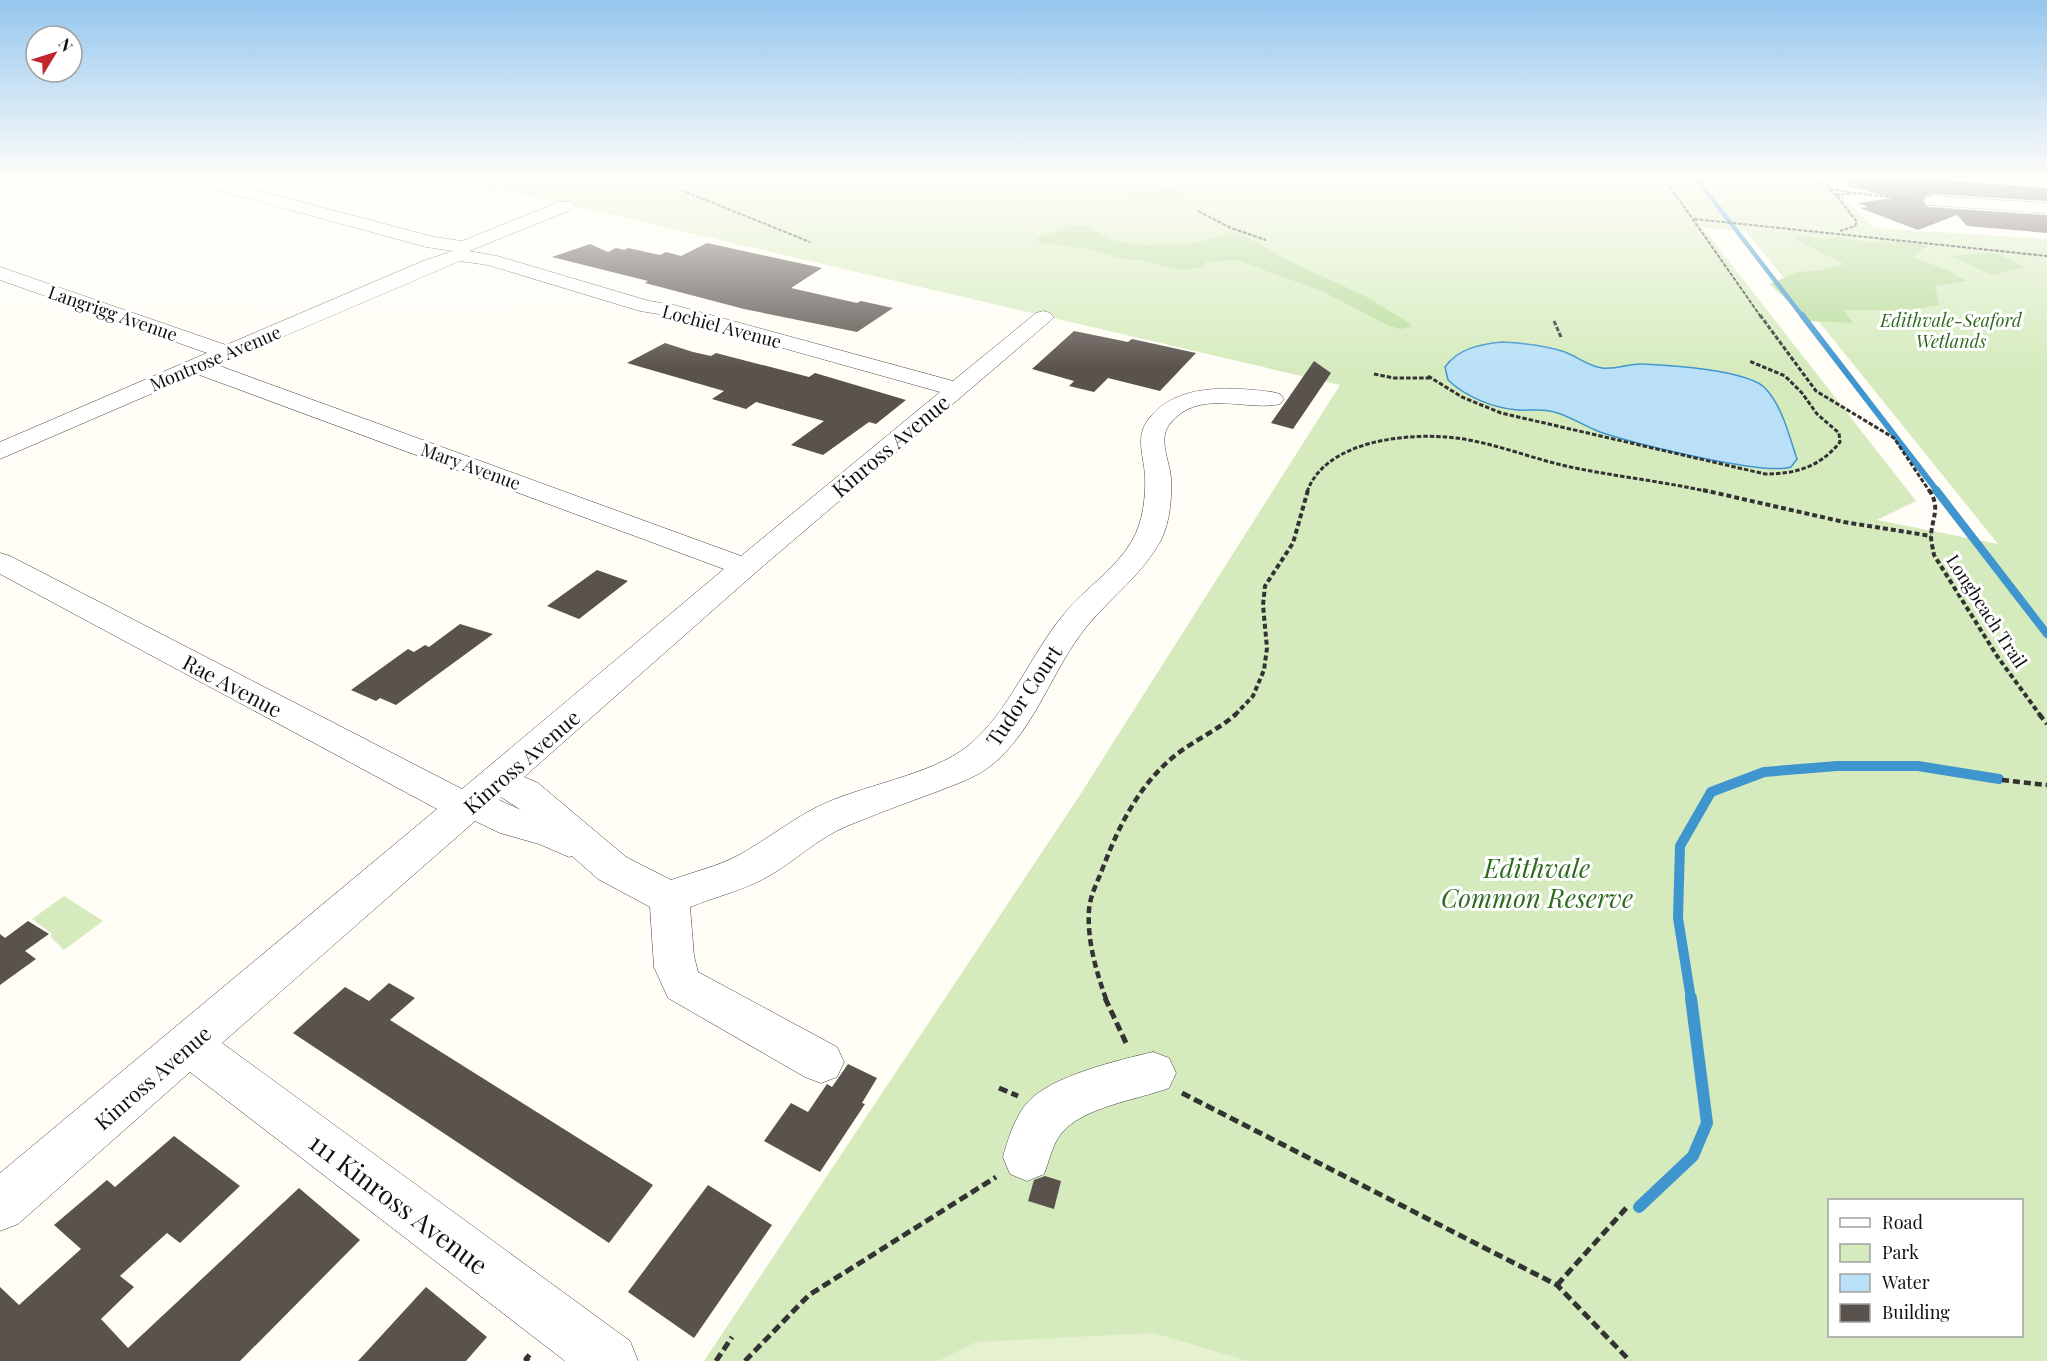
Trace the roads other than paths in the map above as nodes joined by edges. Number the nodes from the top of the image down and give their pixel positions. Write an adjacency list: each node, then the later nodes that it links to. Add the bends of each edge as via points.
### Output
1 (426, 242): 3 (street, Lochiel Avenue)
2 (483, 242): 3 (street, Montrose Avenue)
3 (461, 251): 6 (street, Montrose Avenue); 8 (street, Lochiel Avenue, via 646,307 667,309)
4 (0, 273): 6 (street, Langrigg Avenue)
5 (1043, 317): 8 (street, Kinross Avenue)
6 (227, 353): 7 (street, Montrose Avenue)
7 (197, 366): 10 (street, Montrose Avenue); 12 (street, Mary Avenue)
8 (956, 389): 12 (street, Kinross Avenue)
9 (1272, 399): 14 (street, Tudor Court, via 1233,395 1207,398 1177,406 1158,422 1151,440 1158,476 1151,531 1121,573 1074,621 998,738 978,757 940,777 831,817 751,867)
10 (0, 451)
11 (0, 562): 13 (street, Rae Avenue)
12 (745, 567): 13 (street, Kinross Avenue)
13 (479, 797): 14 (street, via 502,818 553,832 588,848 612,868); 15 (street, Kinross Avenue)
14 (669, 898): 16 (street, via 675,974 683,985)
15 (189, 1045): 19 (street, Kinross Avenue); 20 (street, 111 Kinross Avenue)
16 (821, 1062)
17 (1153, 1073): 18 (street, via 1109,1084 1053,1110 1042,1121)
18 (1027, 1157)
19 (0, 1206)
20 (610, 1361)

